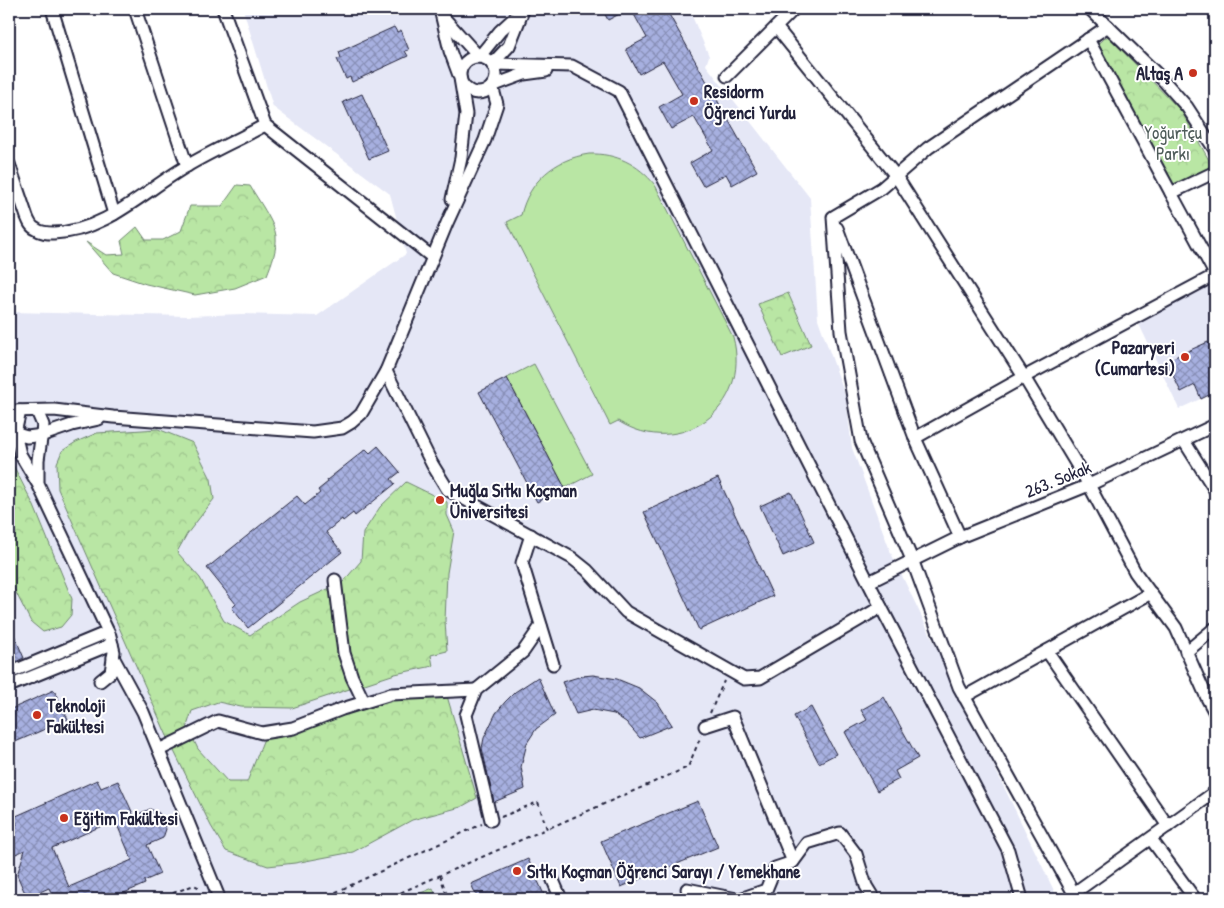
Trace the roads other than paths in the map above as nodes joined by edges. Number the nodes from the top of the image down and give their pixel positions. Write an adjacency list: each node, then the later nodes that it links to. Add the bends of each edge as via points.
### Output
1 (52, 9): 24 (street)
2 (135, 9): 20 (street)
3 (223, 9): 17 (street)
4 (524, 9): 11 (street); 12 (street, via 509,46)
5 (794, 9): 9 (street)
6 (1090, 9): 8 (street)
7 (442, 13): 11 (street); 15 (street)
8 (1108, 26): 10 (street); 18 (street, via 1187,107)
9 (776, 27): 14 (street); 22 (street)
10 (1088, 39): 22 (street, via 928,148); 23 (street)
11 (479, 57): 12 (street); 15 (street, via 465,62)
12 (492, 64): 13 (street); 16 (street, via 496,75)
13 (572, 66): 16 (street, via 524,74); 46 (street, via 619,91)
14 (727, 76)
15 (460, 78): 16 (street, via 466,88 476,93); 26 (street, via 466,114 461,158)
16 (492, 86): 26 (street, via 497,104 485,140)
17 (265, 125): 20 (street); 27 (street)
18 (1215, 150)
19 (9, 164): 24 (street, via 27,217 37,230 46,233 73,231)
20 (187, 166): 24 (street)
21 (1215, 172): 23 (street)
22 (896, 176): 25 (street); 30 (street)
23 (1171, 193): 28 (street)
24 (114, 214)
25 (833, 217): 37 (street); 44 (street, via 841,331 861,442)
26 (447, 223): 27 (street)
27 (432, 257): 29 (street)
28 (1215, 275): 30 (street)
29 (386, 371): 33 (street, via 361,414 342,428 313,432); 42 (street, via 448,490)
30 (1024, 377): 37 (street); 40 (street)
31 (37, 410): 32 (street); 33 (street); 36 (street)
32 (14, 411): 35 (street)
33 (113, 417): 36 (street, via 88,420)
34 (1215, 425): 38 (street, 263. Sokak)
35 (12, 432): 36 (street, via 27,437); 39 (street, via 20,454)
36 (43, 435): 39 (street)
37 (914, 438): 43 (street)
38 (1184, 440): 40 (street, 263. Sokak); 41 (street)
39 (38, 484): 51 (street)
40 (1089, 485): 43 (street, 263. Sokak); 47 (street, via 1135,572)
41 (1215, 490)
42 (531, 535): 48 (street, via 587,570 626,612 744,679 760,678); 49 (street, via 522,563)
43 (960, 536): 44 (street, 263. Sokak)
44 (912, 562): 46 (street, 263. Sokak); 61 (street)
45 (335, 580): 62 (street, via 344,653)
46 (869, 582): 48 (street)
47 (1151, 593): 53 (street); 54 (street, via 1176,628)
48 (881, 607): 75 (street, via 1008,850)
49 (541, 626): 56 (street); 60 (street, via 523,652)
50 (1215, 628): 54 (street)
51 (108, 632): 52 (street); 57 (street)
52 (112, 644): 55 (street); 59 (street)
53 (1047, 651): 61 (street); 68 (street)
54 (1186, 652): 63 (street)
55 (113, 657): 58 (street, via 111,672); 65 (street, via 143,712)
56 (553, 664)
57 (9, 673)
58 (100, 681)
59 (9, 686)
60 (476, 690): 62 (street, via 392,694); 67 (street, via 466,715)
61 (964, 698): 74 (street)
62 (364, 702): 65 (street, via 293,728 262,733 218,721)
63 (1215, 713)
64 (705, 726): 70 (street, via 733,717)
65 (159, 750): 73 (street)
66 (1215, 792): 68 (street)
67 (491, 820)
68 (1168, 826): 69 (street)
69 (1151, 839): 74 (street); 79 (street)
70 (793, 862): 77 (street, via 775,868 766,890); 78 (street, via 807,843 840,833 856,854 866,886)
71 (552, 878): 76 (street)
72 (687, 889): 77 (street)
73 (218, 896)
74 (1075, 896)
75 (1023, 898)
76 (561, 899)
77 (739, 899)
78 (874, 899)
79 (1195, 899)

